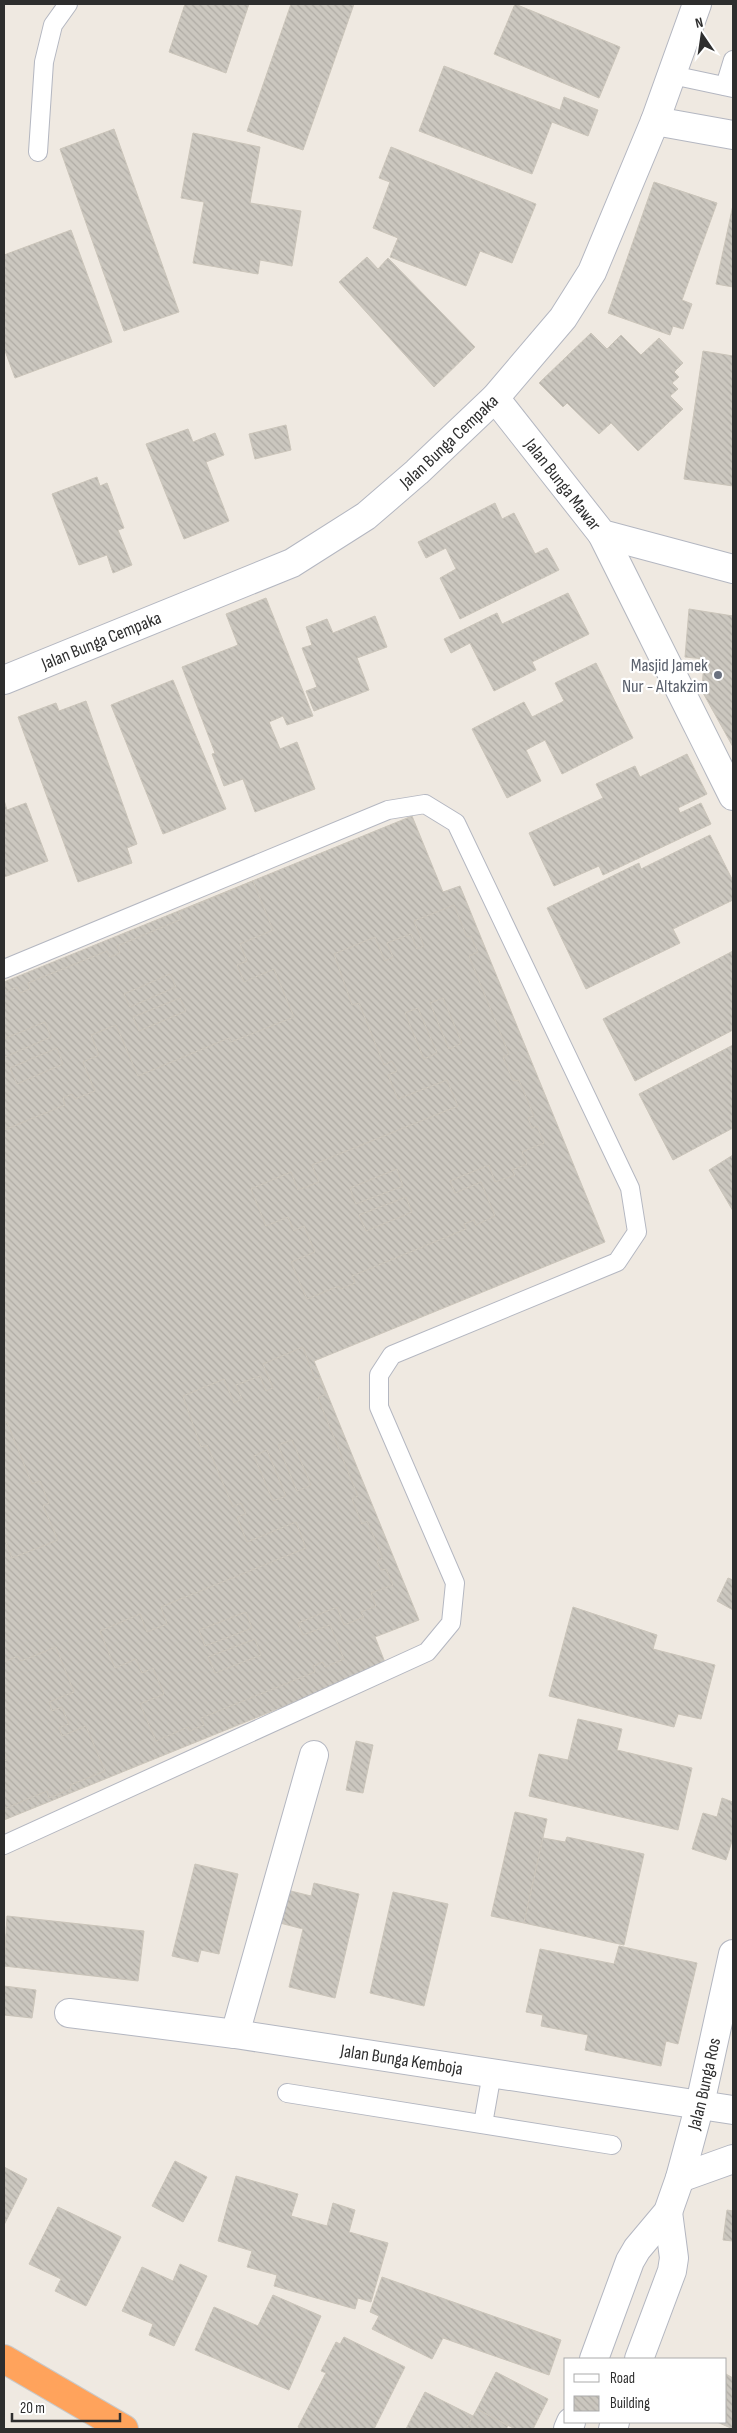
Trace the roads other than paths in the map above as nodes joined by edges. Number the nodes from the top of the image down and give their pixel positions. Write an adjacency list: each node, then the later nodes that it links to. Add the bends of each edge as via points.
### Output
1 (68, 4): 8 (lane, via 53,25 44,62)
2 (697, 4): 4 (street, Jalan Bunga Cempaka)
3 (733, 60): 5 (lane)
4 (672, 75): 5 (lane); 6 (street, Jalan Bunga Cempaka)
5 (729, 87)
6 (654, 121): 7 (street); 9 (street, Jalan Bunga Cempaka, via 592,272 563,318)
7 (733, 136)
8 (38, 152)
9 (495, 398): 10 (street, Jalan Bunga Mawar); 12 (street, Jalan Bunga Cempaka, via 366,516 292,563)
10 (602, 534): 11 (street, Jalan Bunga Mawar); 13 (street)
11 (733, 569)
12 (4, 680)
13 (733, 796)
14 (4, 969): 16 (lane, via 388,810 425,804 456,823 630,1188 637,1232 618,1262 392,1355 379,1375 379,1408 455,1583 451,1623 427,1652)
15 (314, 1755): 19 (street)
16 (4, 1845)
17 (733, 1954): 22 (street, Jalan Bunga Ros)
18 (70, 2013): 19 (street, Jalan Bunga Kemboja)
19 (235, 2034): 20 (street, Jalan Bunga Kemboja)
20 (492, 2073): 22 (street, Jalan Bunga Kemboja); 24 (lane)
21 (287, 2093): 24 (lane)
22 (700, 2104): 23 (street, Jalan Bunga Kemboja); 27 (street, Jalan Bunga Ros)
23 (733, 2110)
24 (483, 2124): 25 (lane)
25 (612, 2145)
26 (733, 2159): 27 (street)
27 (680, 2178): 28 (street, Jalan Bunga Ros)
28 (668, 2212): 29 (street, Jalan Bunga Ros, via 630,2261); 30 (street, Jalan Bunga Ros, via 674,2258 672,2271)
29 (594, 2358)
30 (639, 2358)
31 (4, 2359): 32 (highway)
32 (124, 2429)

